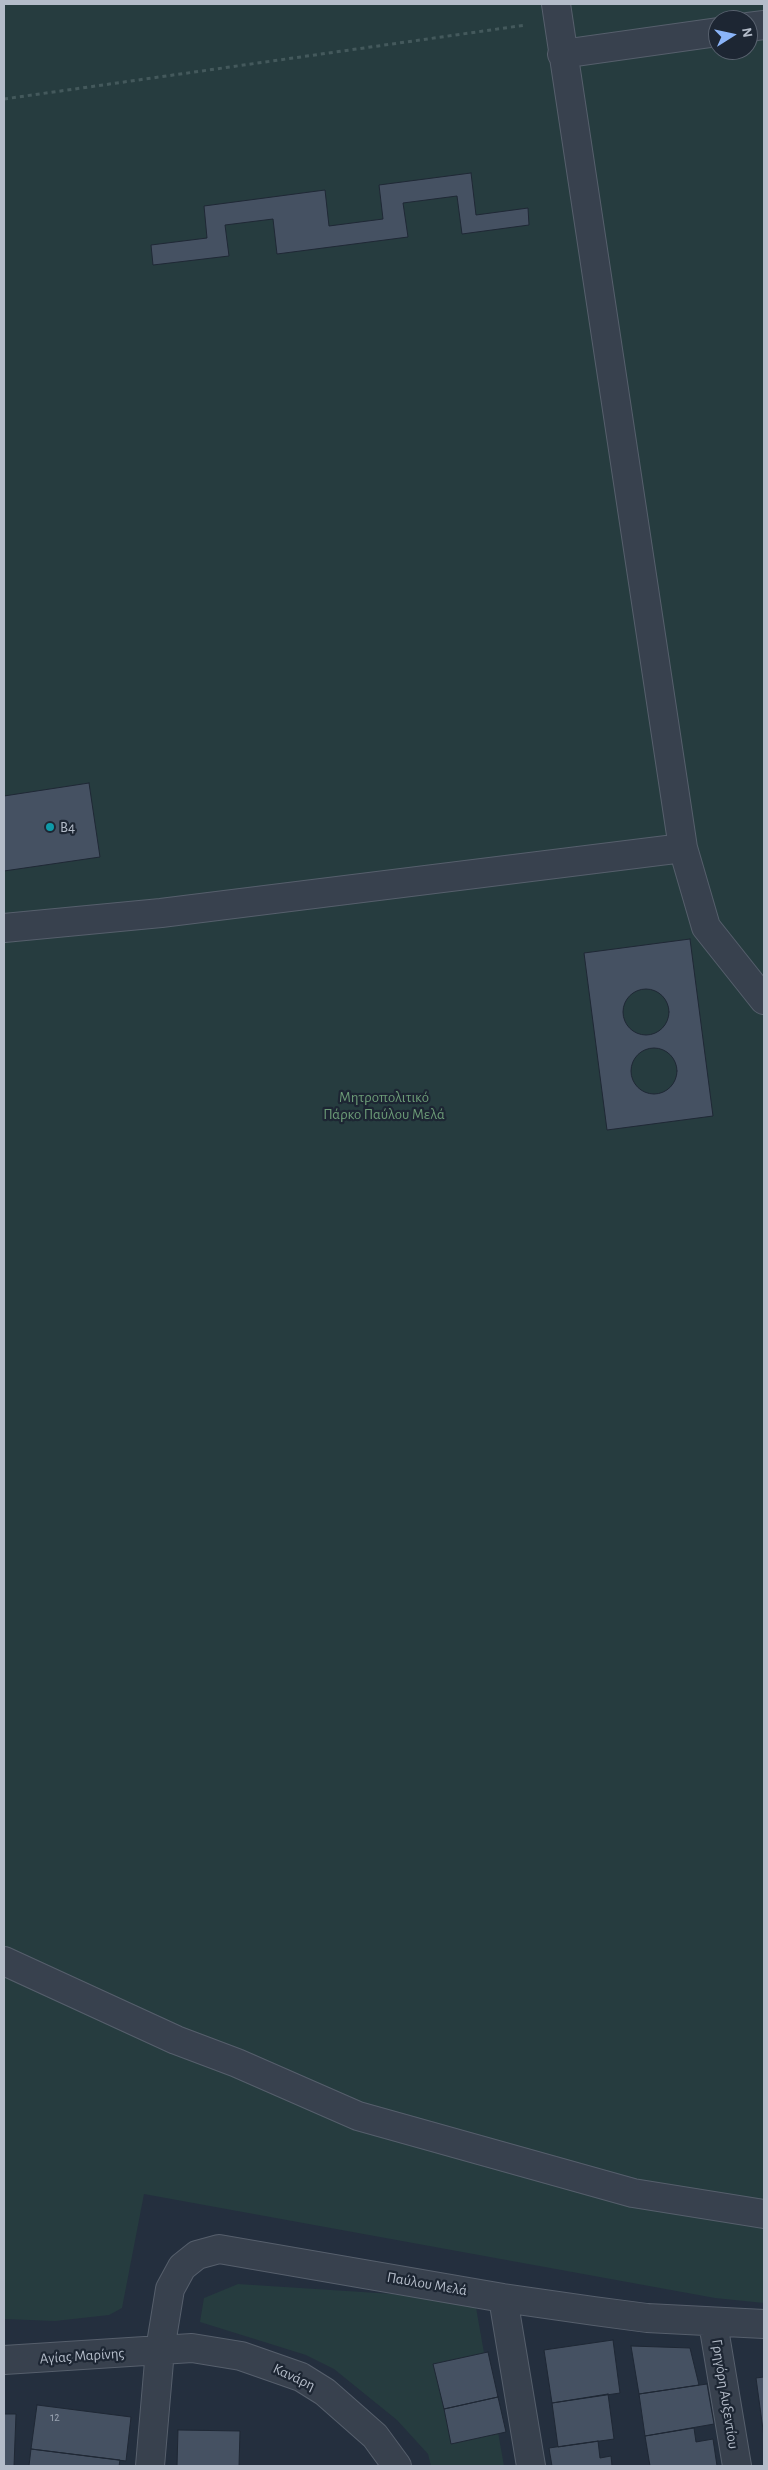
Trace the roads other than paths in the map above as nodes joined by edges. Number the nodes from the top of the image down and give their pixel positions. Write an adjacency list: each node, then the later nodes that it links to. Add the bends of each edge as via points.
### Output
1 (557, 12): 3 (street)
2 (708, 33): 3 (street)
3 (562, 54): 4 (street)
4 (683, 848): 5 (street, via 171,912); 6 (street, via 706,927)
5 (4, 928)
6 (764, 1000)
7 (4, 1961): 8 (street, via 176,2040 358,2116 633,2193)
8 (764, 2214)
9 (503, 2298): 10 (street, Παύλου Μελά, via 647,2318); 12 (street, Παύλου Μελά, via 219,2249 197,2255 182,2267 170,2289); 16 (street)
10 (713, 2323): 11 (street, Παύλου Μελά); 17 (street, Γρηγόρη Αυξεντίου)
11 (764, 2324)
12 (160, 2350): 13 (street, Αγίας Μαρίνης); 14 (street, Παύλου Μελά); 15 (street, Κανάρη, via 192,2348 216,2351 241,2356 300,2377 354,2415 375,2436)
13 (4, 2360)
14 (150, 2466)
15 (397, 2466)
16 (531, 2466)
17 (737, 2466)

